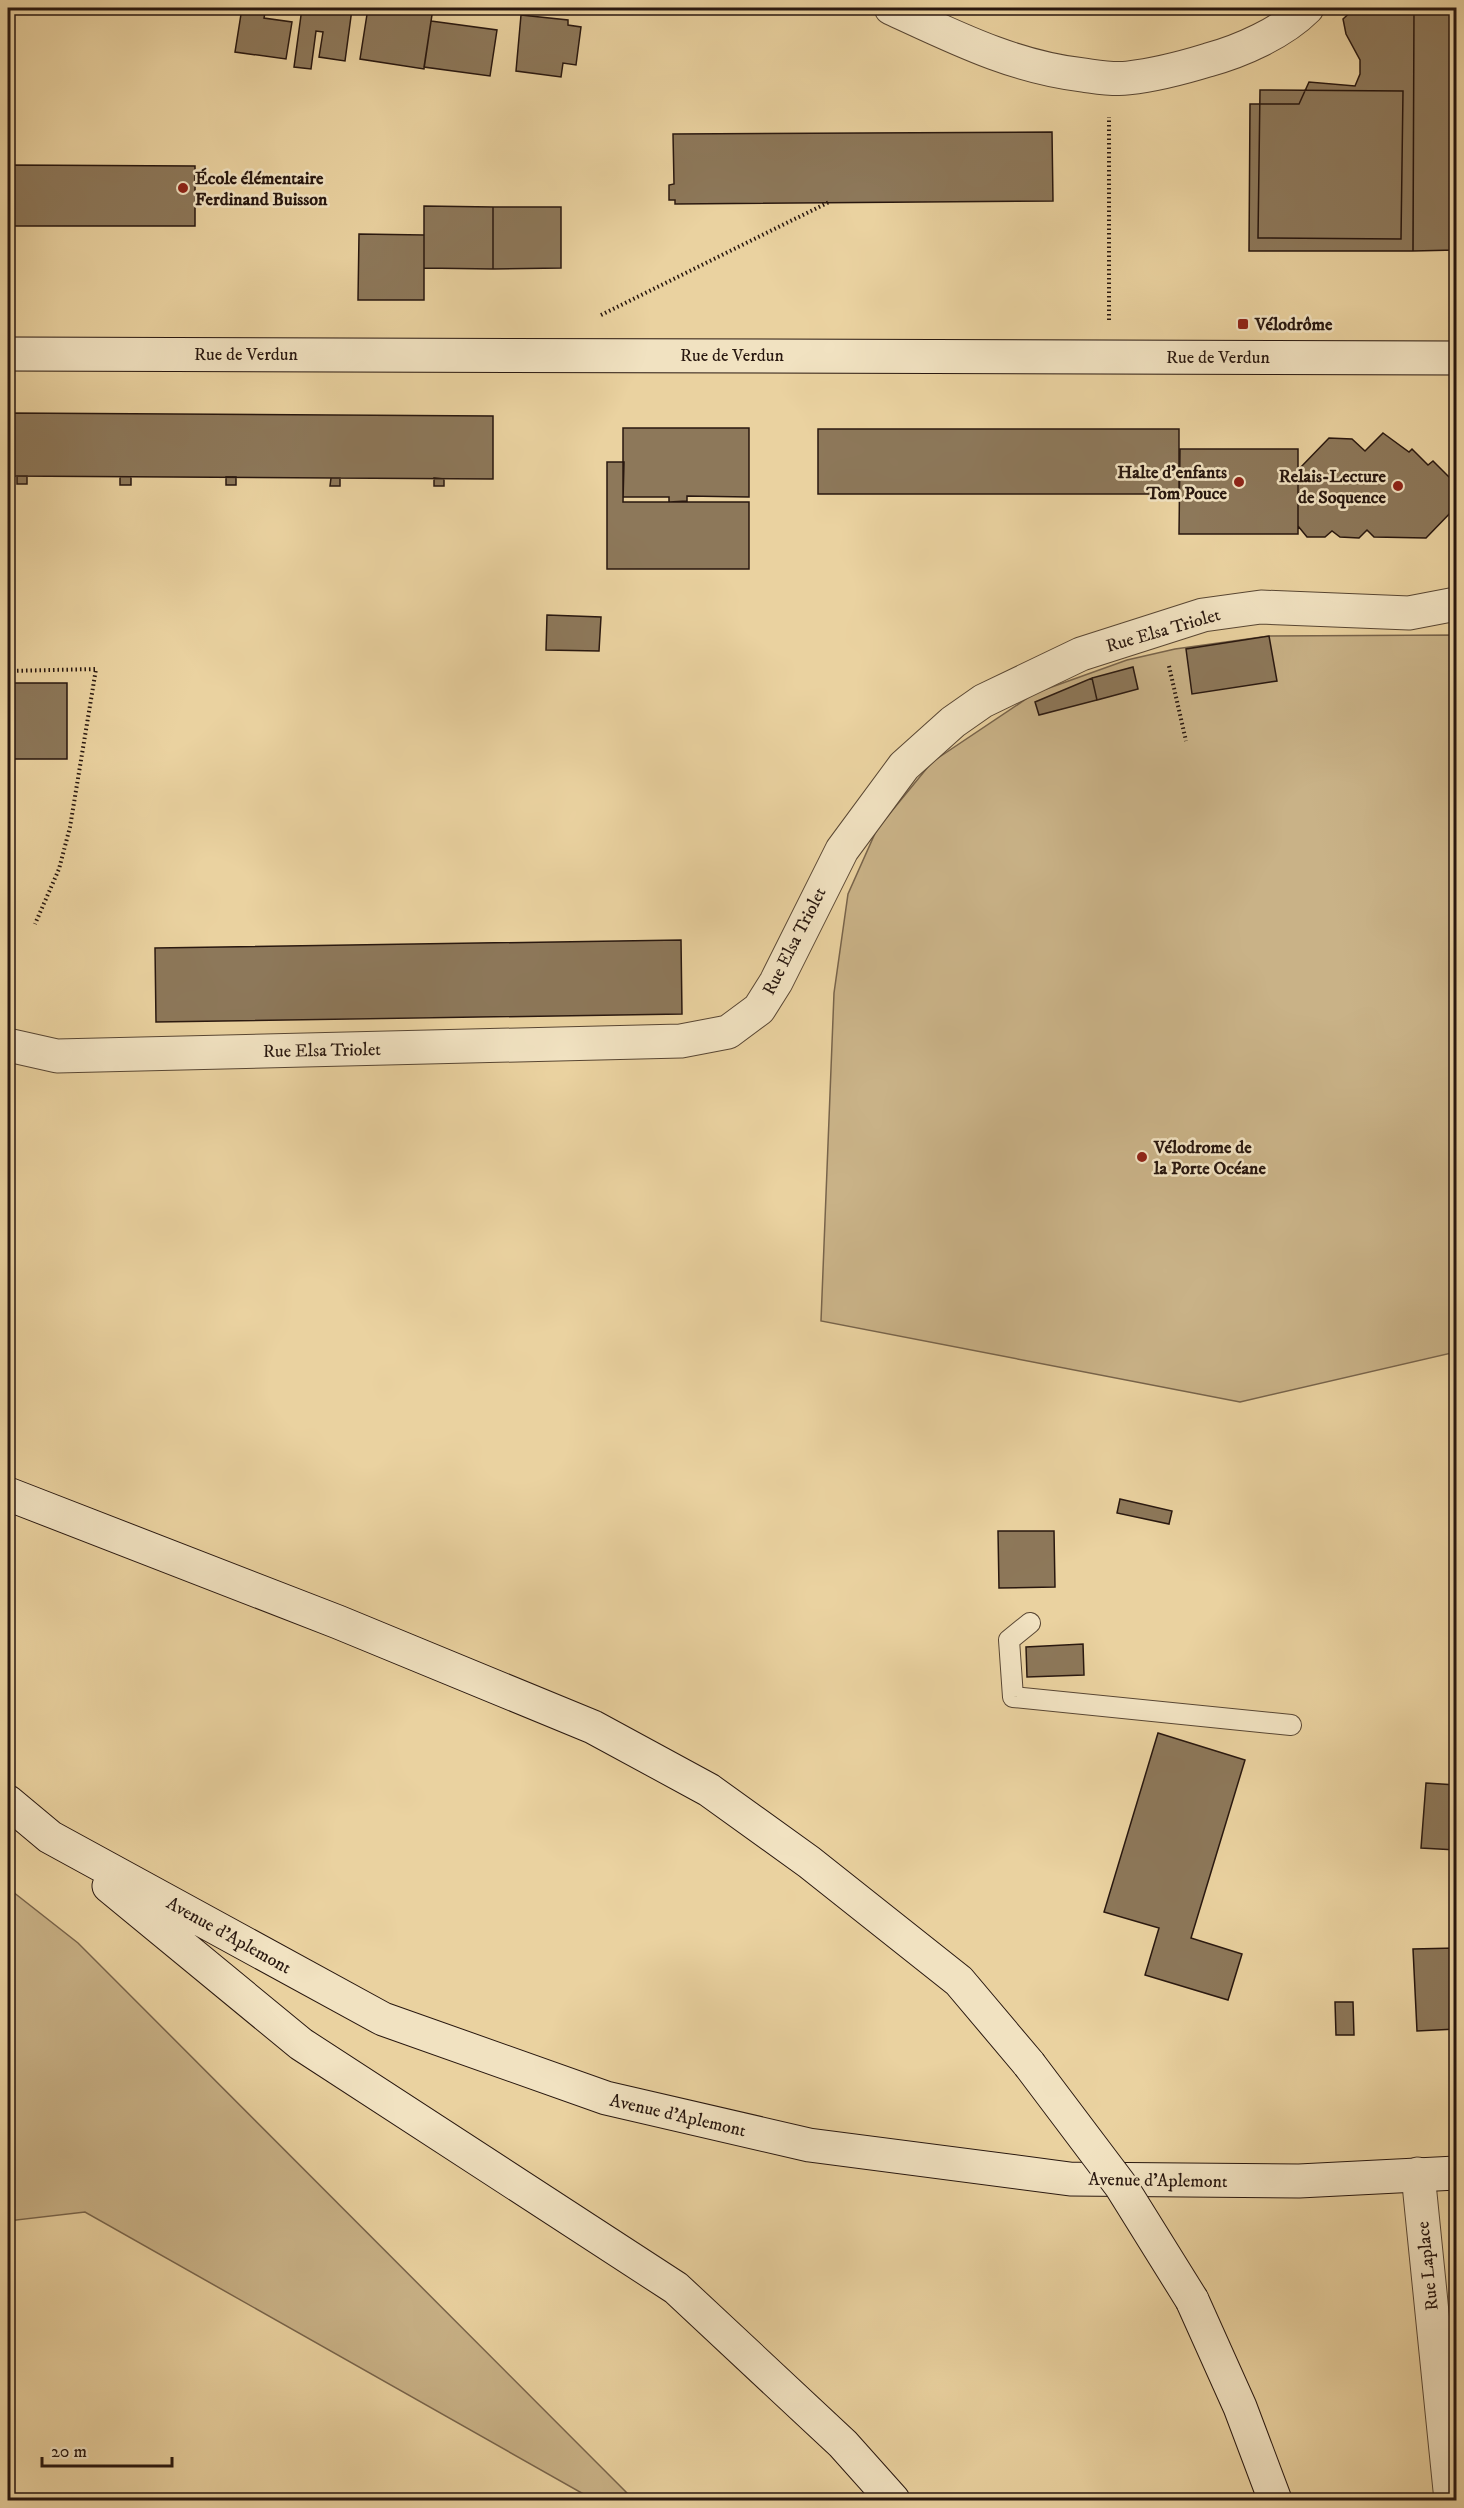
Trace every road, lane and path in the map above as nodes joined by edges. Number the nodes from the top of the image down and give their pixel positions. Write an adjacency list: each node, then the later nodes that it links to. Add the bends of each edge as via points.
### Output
1 (891, 8): 3 (street, via 987,52 1048,71)
2 (1307, 8): 3 (street, via 1235,52 1179,69)
3 (1110, 79): 7 (path)
4 (829, 202): 5 (path)
5 (596, 318)
6 (8, 354): 7 (street, Rue de Verdun)
7 (1109, 356): 8 (street, Rue de Verdun)
8 (1456, 358)
9 (1456, 604): 10 (street, Rue Elsa Triolet, via 1409,613 1261,607 1203,615)
10 (1160, 627): 12 (path); 14 (street, Rue Elsa Triolet, via 1081,654 983,701 904,766 842,850 759,1009 728,1032 681,1041 57,1056)
11 (8, 671): 13 (path, via 96,669 70,827 59,869)
12 (1186, 741)
13 (35, 924)
14 (8, 1045)
15 (8, 1494): 23 (street, bridge, via 338,1622 593,1727 709,1790 809,1862 959,1981 1029,2064 1121,2186 1192,2300 1240,2407)
16 (1030, 1623): 17 (lane, via 1009,1640 1013,1697)
17 (1291, 1725)
18 (8, 1802): 19 (street, Avenue d'Aplemont)
19 (50, 1837): 21 (street, Avenue d'Aplemont, via 383,2019 606,2098 809,2145 1070,2179 1299,2181); 22 (street, via 302,2044 676,2288 843,2444)
20 (1456, 2173): 21 (street, Avenue d'Aplemont)
21 (1418, 2174): 24 (street, Rue Laplace)
22 (893, 2500)
23 (1275, 2500)
24 (1451, 2500)

